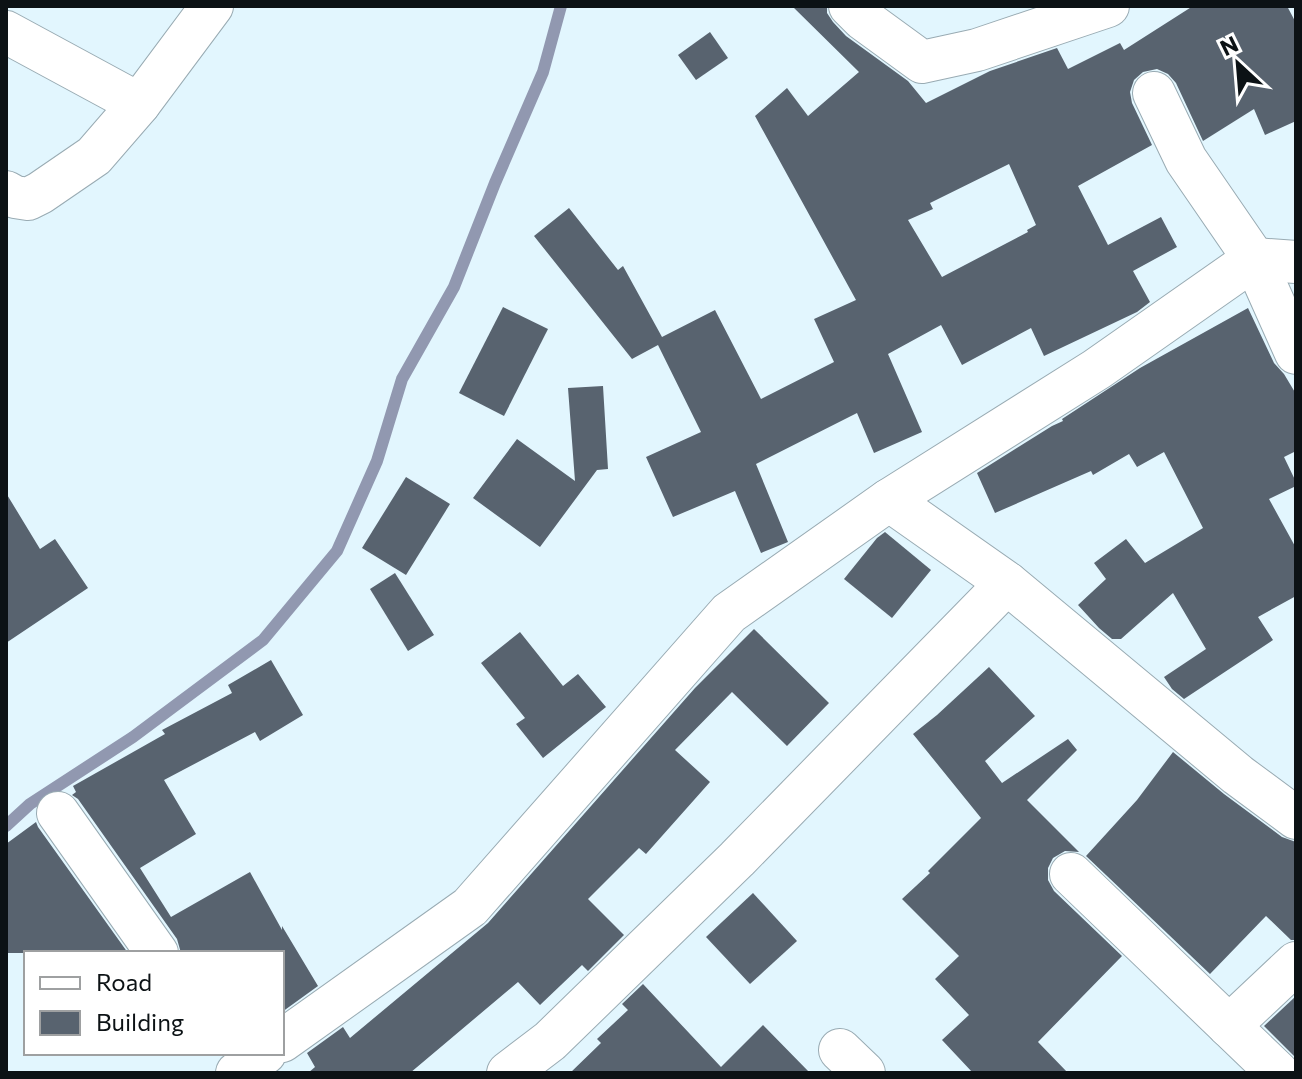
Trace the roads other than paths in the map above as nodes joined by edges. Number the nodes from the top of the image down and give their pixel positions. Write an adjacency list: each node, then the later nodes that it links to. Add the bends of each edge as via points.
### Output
1 (212, 6): 6 (street)
2 (850, 6): 3 (street, via 922,62 977,50)
3 (1108, 6)
4 (6, 32): 6 (street)
5 (1154, 93): 8 (street, via 1186,160)
6 (139, 104): 7 (street, via 94,156 40,193 28,199)
7 (6, 192)
8 (1254, 259): 9 (street); 10 (street); 11 (street, via 1097,369)
9 (1296, 262)
10 (1296, 353)
11 (889, 500): 12 (street); 19 (street, via 729,613 470,907)
12 (1007, 583): 14 (street); 20 (street, via 737,859 550,1041)
13 (58, 813): 16 (street)
14 (1296, 818)
15 (1071, 874): 18 (street)
16 (156, 951)
17 (1296, 963): 18 (street)
18 (1229, 1026): 21 (street)
19 (284, 1040)
20 (508, 1073)
21 (1278, 1073)

